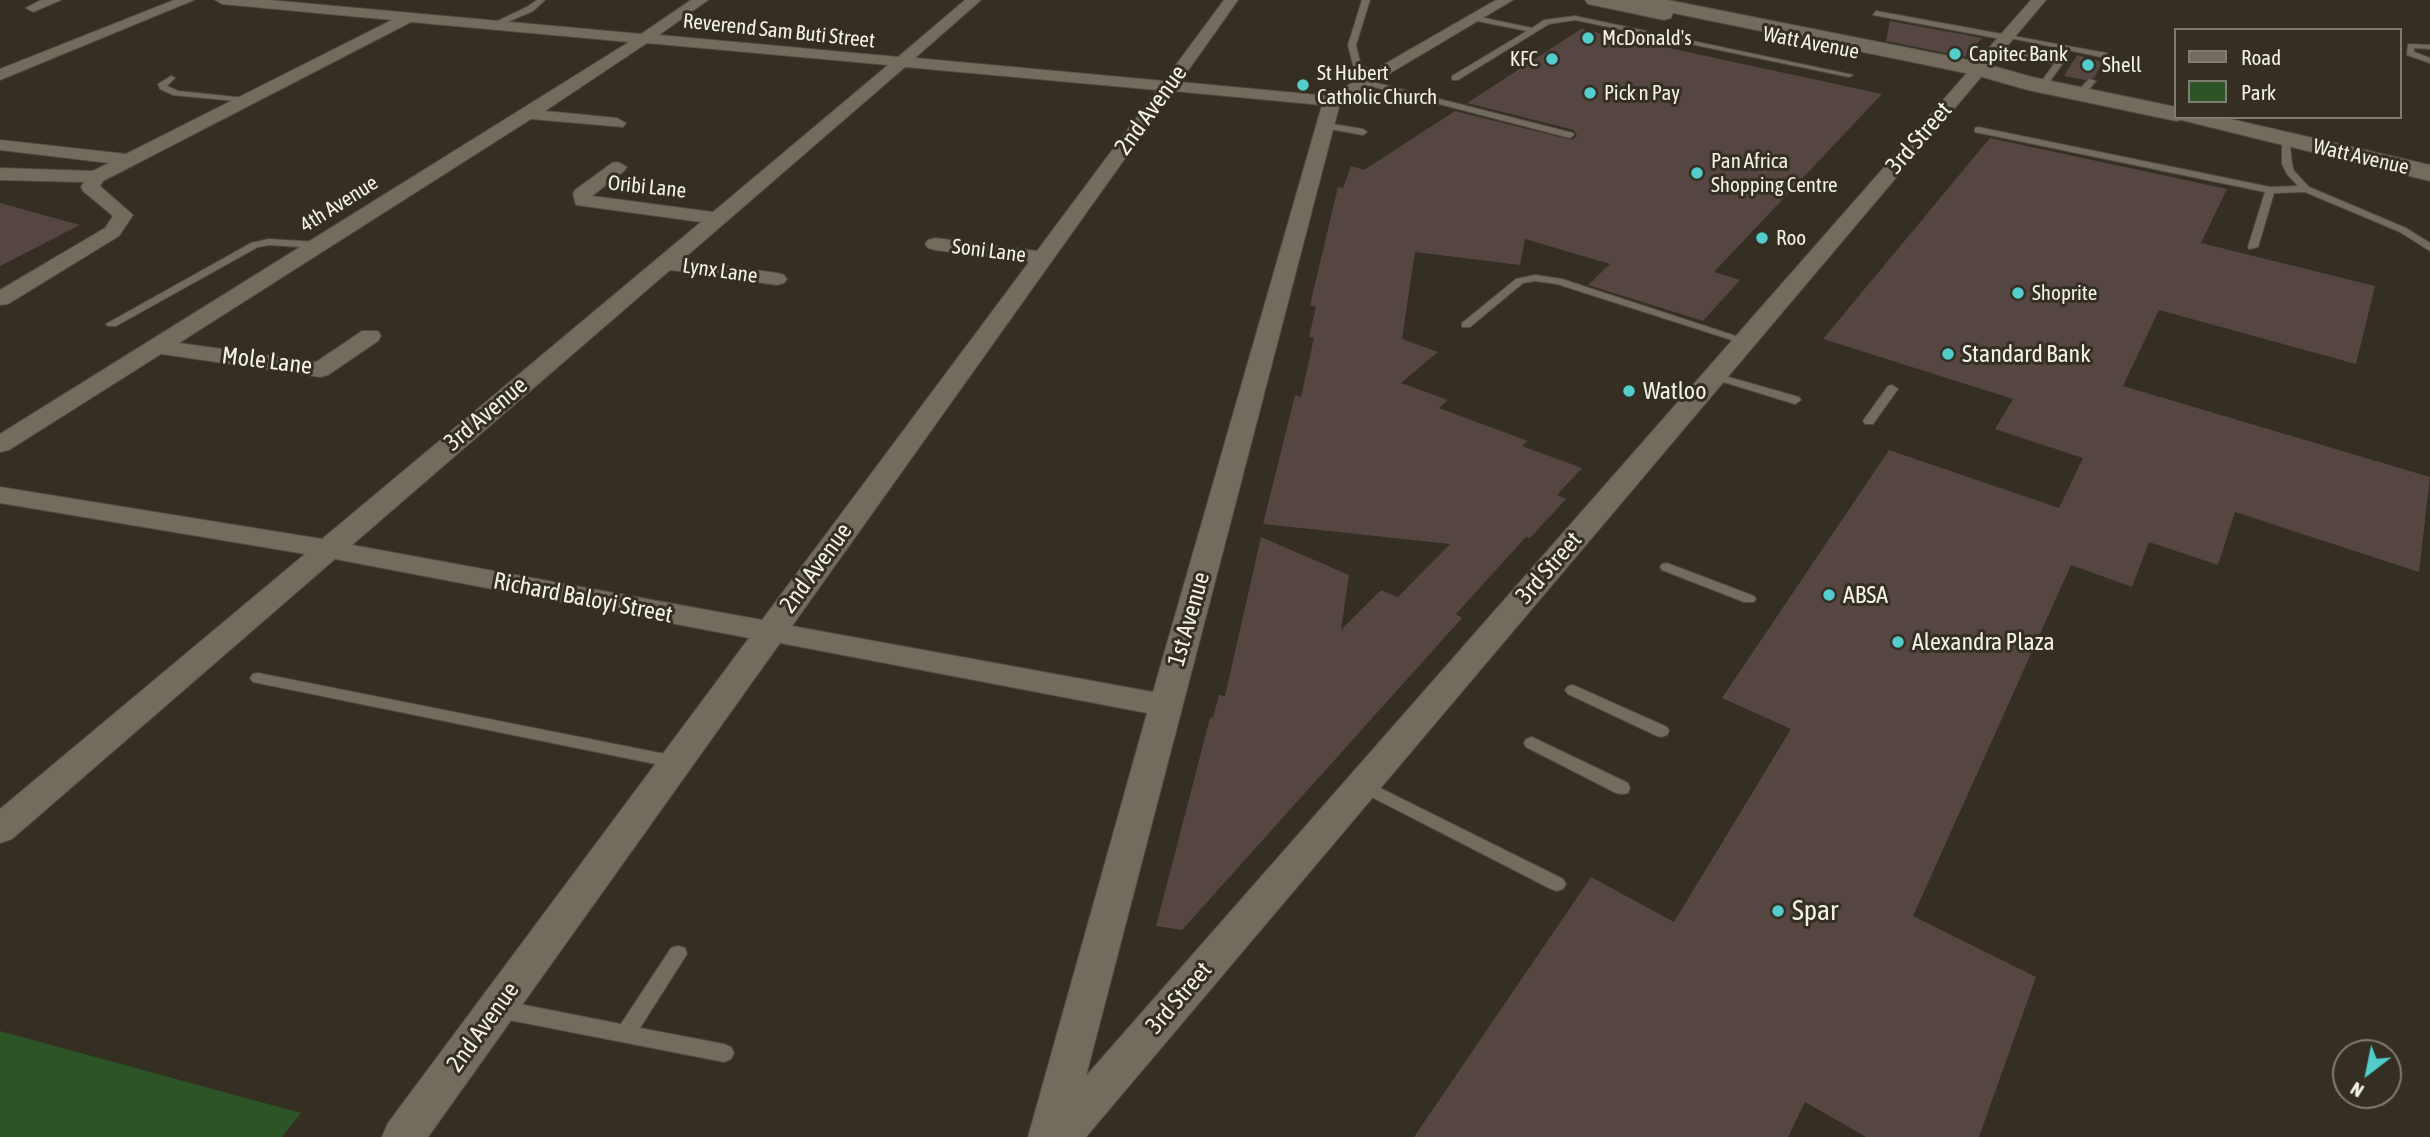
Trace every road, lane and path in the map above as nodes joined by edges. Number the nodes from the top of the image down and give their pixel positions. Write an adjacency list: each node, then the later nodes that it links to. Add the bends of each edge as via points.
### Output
1 (54, 0): 14 (street)
2 (187, 0): 30 (street)
3 (222, 0): 13 (street, Reverend Sam Buti Street)
4 (541, 0): 18 (lane)
5 (702, 0): 20 (street, 4th Avenue)
6 (974, 0): 28 (street, 3rd Avenue)
7 (1231, 0): 36 (street, 2nd Avenue)
8 (1366, 0): 34 (lane, via 1352,45 1357,67)
9 (1506, 0): 17 (street)
10 (1595, 0): 24 (street, Watt Avenue)
11 (1639, 0): 24 (street, Watt Avenue)
12 (2039, 0): 24 (street, 3rd Street)
13 (366, 6): 16 (street, Reverend Sam Buti Street)
14 (33, 8)
15 (1876, 13): 24 (lane)
16 (409, 17): 18 (street, Reverend Sam Buti Street); 37 (street)
17 (1475, 18): 19 (lane); 34 (street)
18 (493, 25): 20 (street, Reverend Sam Buti Street)
19 (1531, 30): 31 (lane, via 1547,22 1575,18); 33 (lane)
20 (646, 39): 22 (street, Reverend Sam Buti Street); 40 (street, 4th Avenue)
21 (2430, 47): 27 (lane, via 2411,46 2410,53)
22 (734, 48): 26 (street); 28 (street, Reverend Sam Buti Street)
23 (2068, 48): 24 (lane); 25 (lane); 29 (lane)
24 (1993, 53): 29 (lane); 35 (street, Watt Avenue); 68 (street, 3rd Street)
25 (2105, 58)
26 (718, 59)
27 (2430, 61)
28 (900, 63): 36 (street, Reverend Sam Buti Street); 56 (street, 3rd Avenue)
29 (2060, 63): 35 (lane)
30 (0, 75)
31 (1850, 75)
32 (171, 78): 37 (lane, via 162,84 176,93)
33 (1455, 78)
34 (1371, 79): 38 (street); 45 (lane)
35 (2035, 84): 39 (street, Watt Avenue, via 2086,87)
36 (1168, 87): 38 (street, Reverend Sam Buti Street); 61 (street, 2nd Avenue)
37 (244, 100): 49 (street)
38 (1330, 113): 44 (lane); 82 (street, 1st Avenue)
39 (2174, 113)
40 (528, 114): 42 (street); 58 (street, 4th Avenue)
41 (2200, 119): 46 (street, Watt Avenue)
42 (617, 123)
43 (1978, 130): 55 (lane)
44 (1363, 132)
45 (1570, 135)
46 (2292, 139): 48 (street, Watt Avenue, via 2327,139); 51 (street, Watt Avenue, via 2322,150); 54 (lane, via 2286,146 2287,164)
47 (0, 145): 49 (street)
48 (2430, 159)
49 (127, 160): 53 (street)
50 (618, 167): 56 (street, Oribi Lane, via 582,194 583,201)
51 (2430, 173)
52 (0, 174): 53 (street)
53 (96, 177): 64 (street, via 90,187 123,215 112,232)
54 (2306, 189): 55 (lane); 60 (lane, via 2403,230)
55 (2270, 190): 59 (lane)
56 (717, 218): 62 (street, 3rd Avenue)
57 (935, 244): 61 (street, Soni Lane)
58 (317, 245): 65 (lane, via 255,245); 69 (street, 4th Avenue)
59 (2253, 247)
60 (2430, 248)
61 (1043, 258): 79 (street, 2nd Avenue)
62 (663, 263): 63 (street, Lynx Lane); 76 (street, 3rd Avenue)
63 (777, 279)
64 (0, 299)
65 (112, 324)
66 (1466, 325): 68 (lane, via 1520,281 1535,278)
67 (370, 336): 69 (street, Mole Lane, via 320,370)
68 (1745, 341): 70 (street, 3rd Street)
69 (155, 346): 74 (street, 4th Avenue)
70 (1714, 376): 72 (lane); 86 (street, 3rd Street)
71 (1892, 389): 73 (lane)
72 (1795, 400)
73 (1869, 421)
74 (0, 444)
75 (0, 495): 76 (street, Richard Baloyi Street)
76 (327, 549): 79 (street, Richard Baloyi Street); 88 (street, 3rd Avenue)
77 (1667, 567): 78 (lane)
78 (1749, 599)
79 (768, 633): 82 (street, Richard Baloyi Street); 85 (street, 2nd Avenue)
80 (258, 678): 85 (lane)
81 (1573, 690): 83 (lane)
82 (1165, 705): 95 (street, 1st Avenue)
83 (1661, 731)
84 (1532, 743): 87 (lane)
85 (675, 762): 91 (street, 2nd Avenue)
86 (1361, 785): 89 (lane); 96 (street, 3rd Street)
87 (1622, 788)
88 (0, 829)
89 (1557, 884)
90 (678, 954): 92 (lane)
91 (496, 1009): 92 (lane); 94 (street, 2nd Avenue)
92 (625, 1034): 93 (lane)
93 (724, 1053)
94 (403, 1137)
95 (1049, 1137)
96 (1059, 1137)

